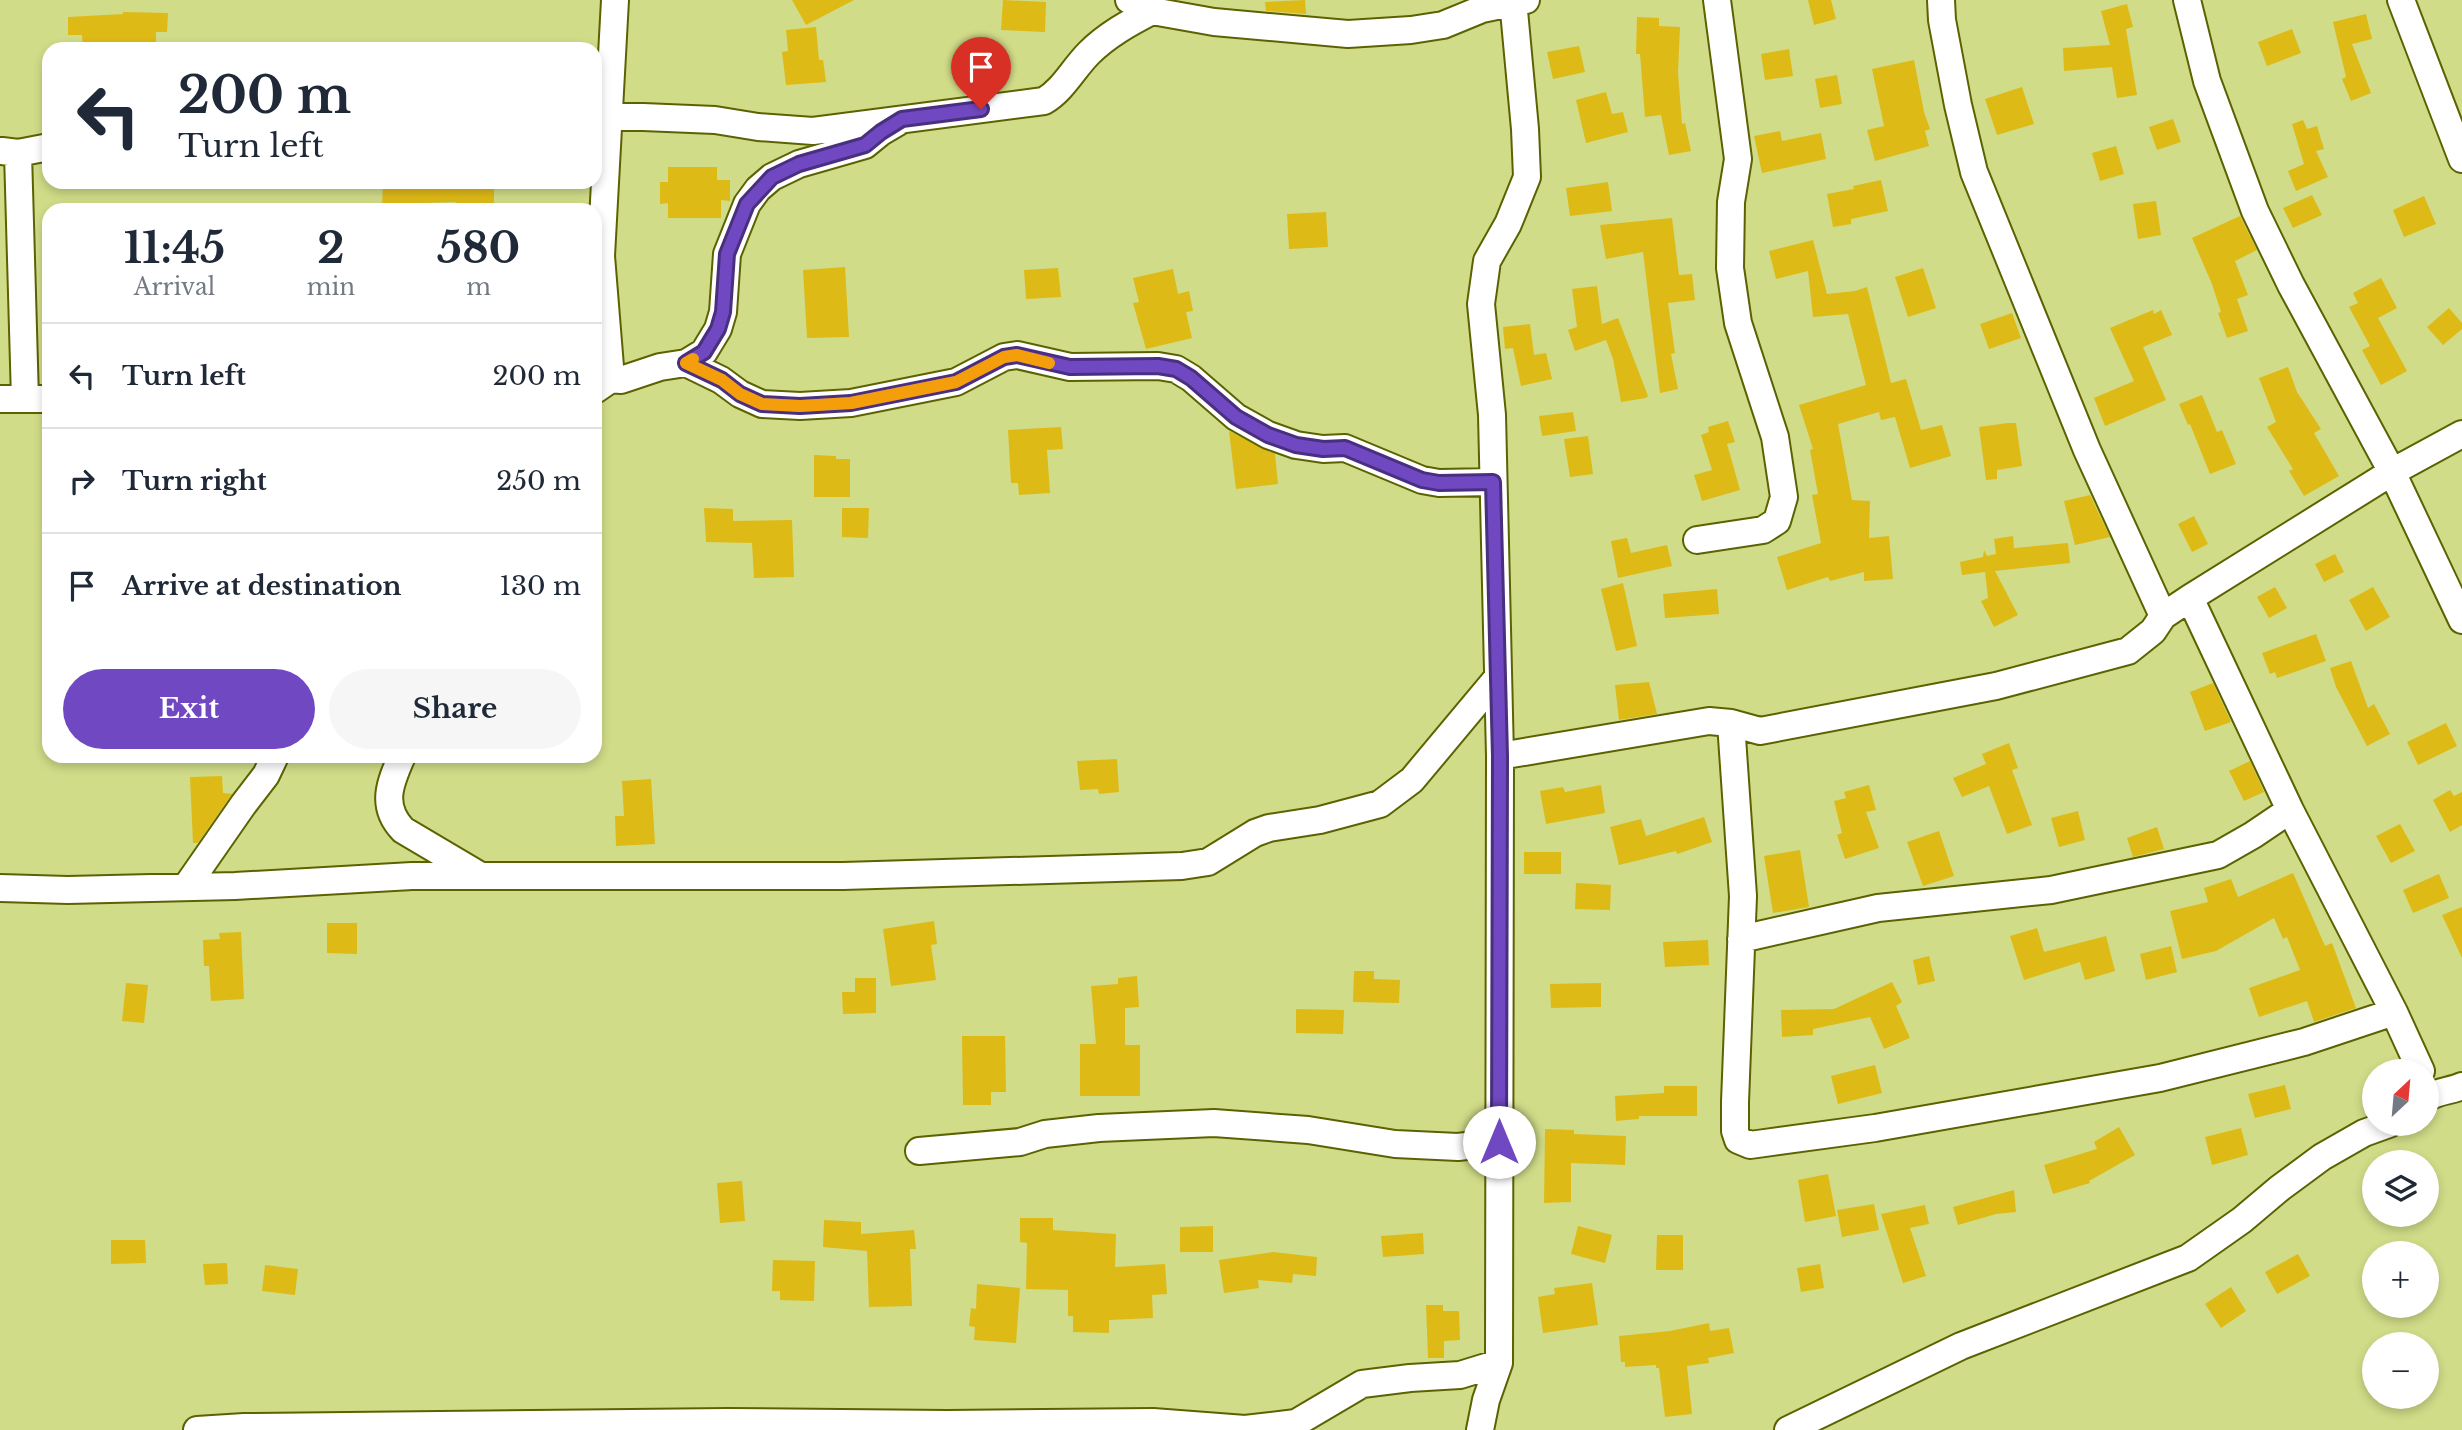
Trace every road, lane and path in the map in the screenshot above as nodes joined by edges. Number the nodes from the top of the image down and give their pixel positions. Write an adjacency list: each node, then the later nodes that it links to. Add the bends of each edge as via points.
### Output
1 (615, 0): 9 (street)
2 (1129, 0): 8 (street)
3 (1717, 0): 22 (street, via 1738,159 1731,202 1730,268 1738,323 1775,437 1784,497 1777,521 1763,530)
4 (1941, 0): 24 (street, via 1974,172 2087,450)
5 (2187, 0): 20 (street, via 2207,81 2255,211)
6 (2401, 0): 13 (street)
7 (1518, 1): 8 (street, via 1443,25 1348,34 1214,22); 21 (street, via 1527,177 1487,261 1481,304 1492,415)
8 (1152, 11): 10 (street, via 1121,27 1089,53 1044,101)
9 (602, 116): 10 (street, via 715,120 813,131); 14 (street)
10 (902, 119): 16 (street, via 865,145 799,164 758,189 727,254 718,329 704,352)
11 (42, 148): 12 (street)
12 (9, 152): 18 (street)
13 (2462, 159)
14 (602, 220)
15 (602, 320): 17 (street)
16 (686, 363): 17 (street); 21 (street, via 762,404 800,406 851,403 956,382 1017,355 1070,367 1158,366 1176,369 1236,417 1296,445 1345,448 1422,480)
17 (603, 384)
18 (25, 399)
19 (2462, 434): 20 (street)
20 (2392, 472): 23 (street); 25 (street)
21 (1493, 482): 26 (street)
22 (1698, 540)
23 (2190, 598): 24 (street); 31 (street)
24 (2163, 616): 27 (street, via 2153,631 2128,651 1996,686 1760,731)
25 (2462, 620)
26 (1498, 677): 28 (street); 32 (street, via 1412,780 1380,804 1255,833 1208,862 843,876)
27 (1731, 723): 28 (street, via 1709,721); 35 (street, via 1743,895)
28 (1500, 756): 41 (street)
29 (272, 763): 33 (street)
30 (399, 763): 32 (street, via 390,787 393,820)
31 (2290, 810): 35 (street, via 2218,855 2050,890 1878,908); 36 (street)
32 (480, 876): 33 (street)
33 (186, 887): 34 (street)
34 (0, 888)
35 (1741, 939): 36 (street, via 1735,1131 1738,1140 1750,1145 2160,1078 2304,1042)
36 (2394, 1012): 37 (street)
37 (2415, 1059)
38 (2462, 1086): 39 (street, via 2449,1092)
39 (2440, 1090)
40 (2362, 1134): 46 (street, via 2322,1157 2188,1258 1961,1346)
41 (1499, 1142): 42 (street, via 1458,1147 1395,1144 1308,1130 1214,1123 1099,1128 1045,1134 1020,1142); 43 (street)
42 (919, 1151)
43 (1499, 1363): 44 (street, via 1460,1375 1362,1384 1296,1423 1245,1429 1153,1422 728,1422); 45 (street)
44 (197, 1430)
45 (1480, 1430)
46 (1788, 1430)

